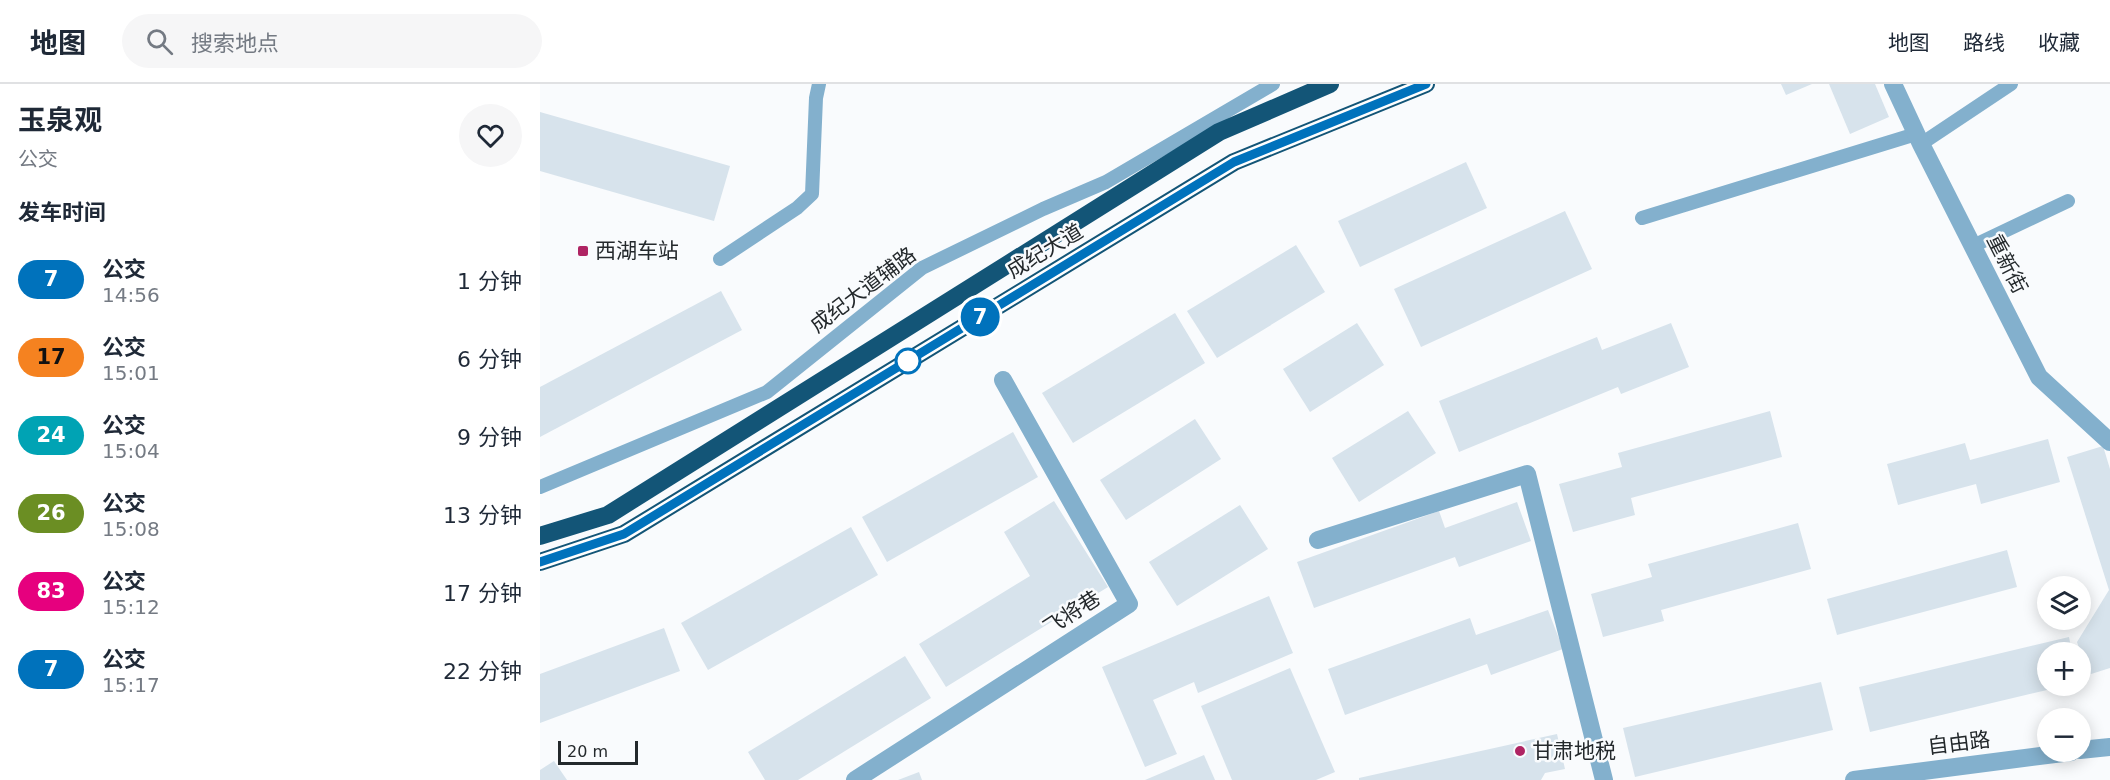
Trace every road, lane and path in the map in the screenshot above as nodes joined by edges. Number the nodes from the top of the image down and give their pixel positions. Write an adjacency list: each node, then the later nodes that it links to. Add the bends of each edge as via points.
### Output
1 (819, 84): 11 (lane, via 812,194)
2 (1273, 84): 14 (lane, 成纪大道辅路, via 1106,182 922,268 767,392)
3 (1330, 84): 15 (highway, 成纪大道, via 1219,132 608,515)
4 (1426, 84): 17 (highway, 成纪大道, via 1234,162 624,534)
5 (1893, 84): 7 (street, 重新街)
6 (2011, 84): 7 (lane)
7 (1918, 139): 9 (lane); 10 (street, 重新街)
8 (2068, 201): 10 (lane)
9 (1641, 218)
10 (1973, 246): 13 (street, 重新街, via 2039,377)
11 (720, 259)
12 (1003, 380): 21 (street, 飞将巷, via 1129,604)
13 (2110, 442)
14 (540, 487)
15 (540, 536)
16 (1318, 540): 22 (street, via 1527,474)
17 (540, 562)
18 (2110, 747): 19 (street)
19 (2091, 749)
20 (2037, 756): 23 (street, 自由路)
21 (855, 780)
22 (1604, 780)
23 (1854, 780)

